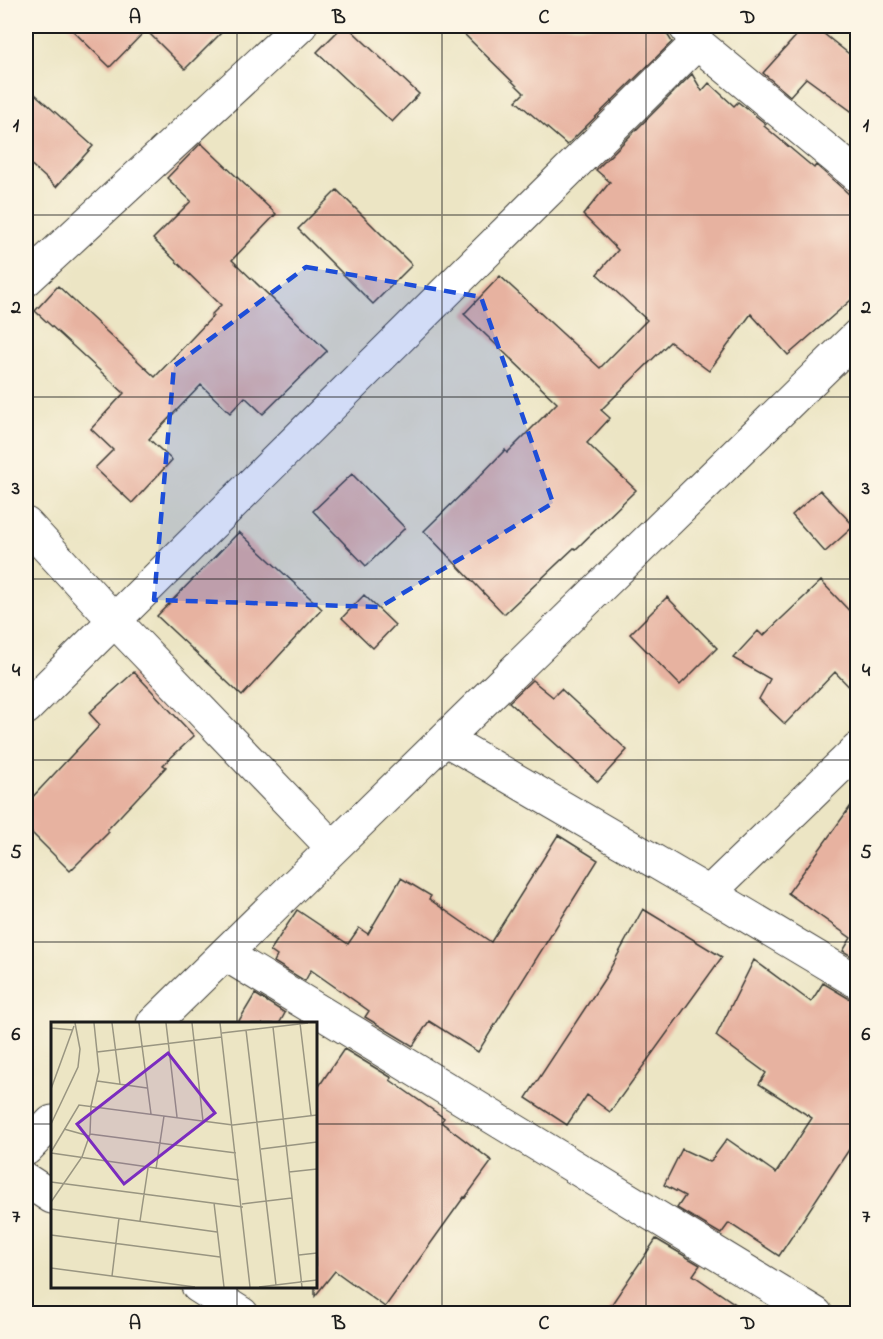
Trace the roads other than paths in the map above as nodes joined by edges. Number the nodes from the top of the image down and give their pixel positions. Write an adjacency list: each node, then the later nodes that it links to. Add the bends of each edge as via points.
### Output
1 (300, 26): 4 (street)
2 (691, 34): 3 (street); 7 (street)
3 (858, 176)
4 (26, 280)
5 (858, 335): 9 (street)
6 (26, 525): 7 (street)
7 (114, 620): 8 (street); 11 (street)
8 (26, 708)
9 (445, 739): 11 (street); 12 (street)
10 (858, 749): 12 (street)
11 (333, 848): 13 (street)
12 (709, 893): 14 (street)
13 (225, 954): 15 (street); 22 (street)
14 (858, 982)
15 (155, 1022)
16 (51, 1123): 17 (street)
17 (26, 1149)
18 (26, 1180): 19 (street)
19 (51, 1196)
20 (200, 1288): 21 (street)
21 (242, 1314)
22 (816, 1314)

